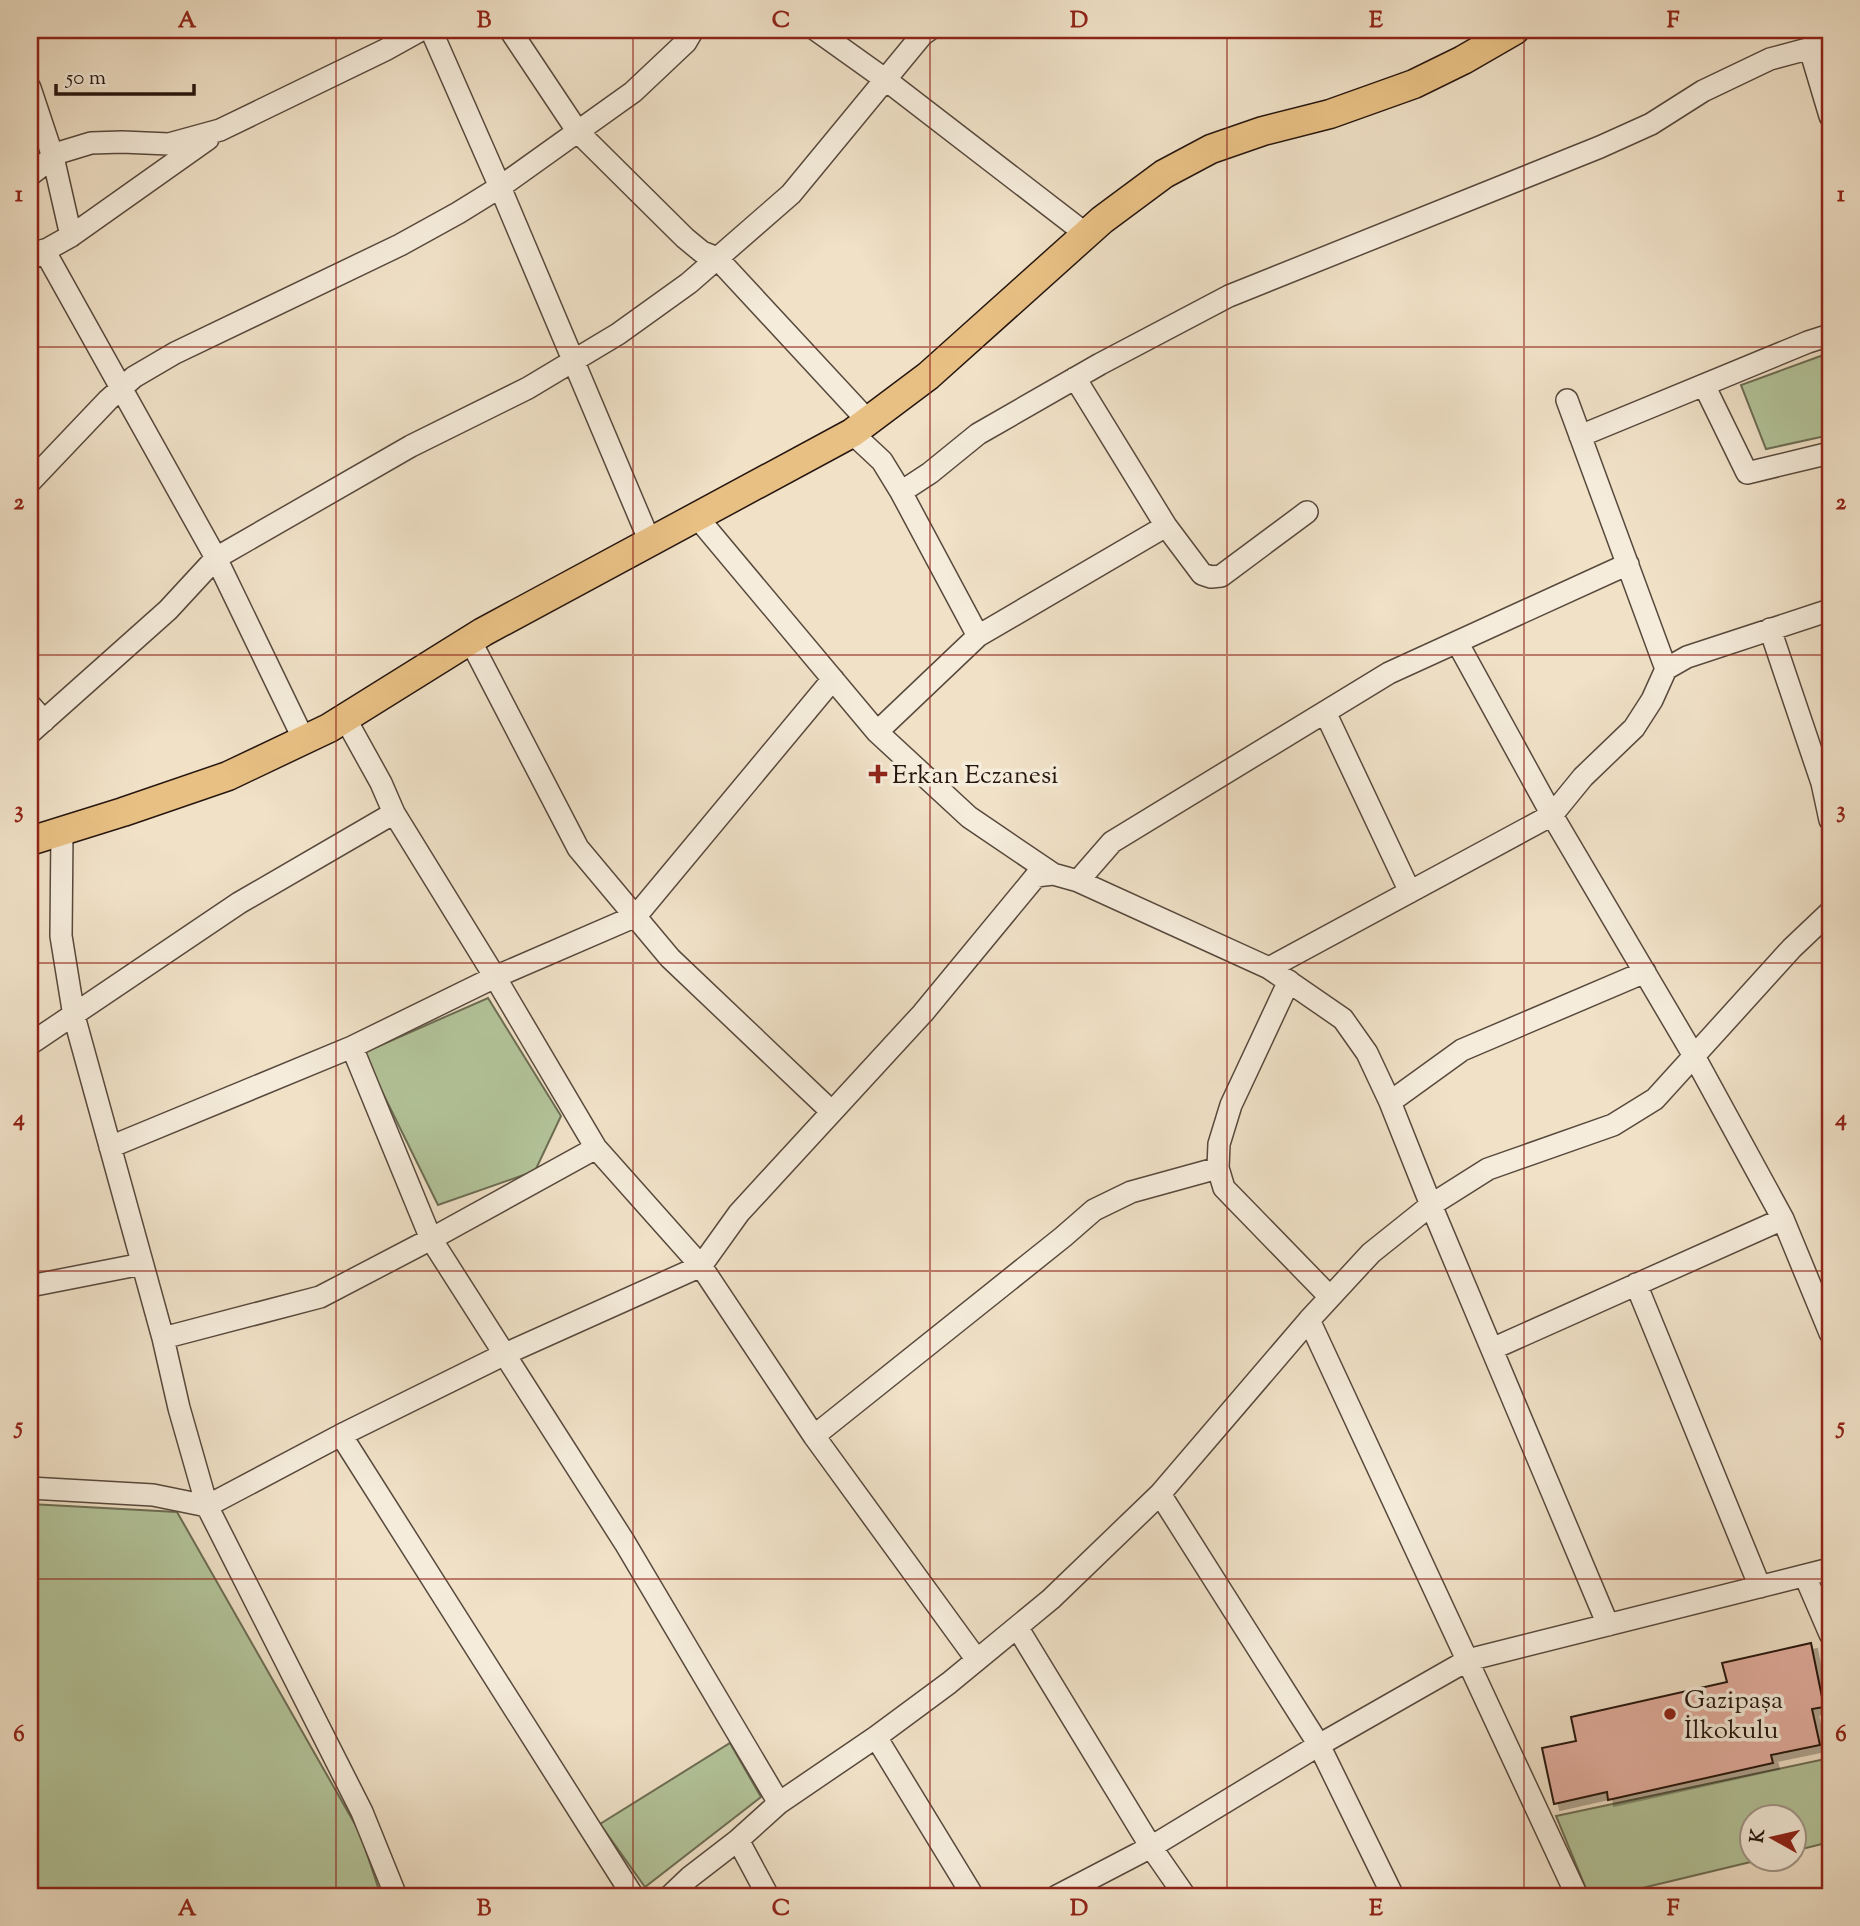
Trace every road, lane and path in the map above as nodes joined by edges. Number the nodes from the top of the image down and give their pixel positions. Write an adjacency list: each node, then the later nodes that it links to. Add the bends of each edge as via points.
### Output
1 (421, 30): 12 (street)
2 (431, 30): 16 (street)
3 (510, 30): 13 (street)
4 (693, 30): 13 (street, via 633,92)
5 (816, 30): 9 (street)
6 (929, 30): 9 (street)
7 (1515, 30): 17 (main road, via 1414,84 1211,149 1164,174)
8 (1820, 46): 11 (street); 23 (street, via 1770,59 1600,147 1229,296)
9 (886, 80): 17 (street); 20 (street, via 791,194)
10 (30, 88): 14 (street)
11 (1830, 116)
12 (220, 130): 14 (street, via 169,144 91,143); 18 (street)
13 (578, 132): 16 (street); 20 (street, via 685,238)
14 (53, 157): 15 (street); 18 (street)
15 (30, 174)
16 (500, 187): 22 (street); 25 (street, via 400,246 175,353)
17 (1086, 234): 27 (main road, via 928,376)
18 (71, 236): 19 (street)
19 (37, 255): 25 (street)
20 (717, 258): 22 (street, via 618,334); 27 (street)
21 (1830, 335): 24 (street)
22 (573, 361): 35 (street); 36 (street, via 411,446)
23 (1075, 378): 31 (street, via 978,434); 34 (street)
24 (1704, 384): 28 (street); 29 (street, via 1748,473)
25 (121, 388): 30 (street); 36 (street)
26 (1567, 400): 28 (street)
27 (860, 427): 31 (street); 33 (main road)
28 (1580, 436): 37 (street)
29 (1830, 453)
30 (30, 482)
31 (901, 492): 40 (street)
32 (1307, 512): 34 (street, via 1216,577 1202,574)
33 (697, 517): 35 (main road); 44 (street)
34 (1166, 526): 40 (street)
35 (650, 542): 41 (main road)
36 (216, 558): 47 (street, via 168,610); 49 (street)
37 (1628, 564): 42 (street); 43 (street)
38 (1830, 610): 39 (street)
39 (1770, 629): 43 (street, via 1687,657); 52 (street)
40 (978, 636): 48 (street)
41 (470, 640): 46 (main road); 59 (street, via 578,848)
42 (1457, 642): 45 (street, via 1388,673); 51 (street)
43 (1666, 669): 51 (street, via 1634,728)
44 (833, 679): 48 (street); 59 (street)
45 (1325, 712): 56 (street, via 1112,842); 57 (street)
46 (345, 718): 49 (main road); 50 (street)
47 (34, 720)
48 (877, 732): 55 (street, via 969,817)
49 (304, 740): 53 (main road, via 228,776)
50 (394, 813): 62 (street); 64 (street, via 239,903)
51 (1552, 815): 57 (street); 61 (street)
52 (1830, 820)
53 (62, 831): 54 (main road); 64 (street, via 61,936)
54 (30, 841)
55 (1052, 874): 56 (street); 69 (street, via 1036,876 923,1013)
56 (1078, 881): 60 (street)
57 (1410, 892): 60 (street)
58 (1830, 912): 67 (street)
59 (636, 916): 62 (street); 69 (street, via 670,958)
60 (1269, 968): 63 (street)
61 (1645, 972): 67 (street); 68 (street, via 1462,1050)
62 (495, 977): 66 (street); 71 (street)
63 (1289, 981): 68 (street, via 1343,1019 1367,1053); 72 (street, via 1231,1105 1219,1144)
64 (74, 1016): 65 (street); 70 (street)
65 (30, 1044)
66 (352, 1047): 70 (street); 75 (street)
67 (1694, 1056): 73 (street, via 1656,1100 1614,1125 1488,1169); 74 (street)
68 (1390, 1102): 73 (street)
69 (832, 1112): 77 (street, via 739,1213)
70 (110, 1147): 76 (street)
71 (596, 1148): 75 (street); 77 (street)
72 (1218, 1168): 80 (street, via 1224,1188); 87 (street, via 1131,1192 1094,1210)
73 (1431, 1205): 80 (street, via 1371,1253); 84 (street)
74 (1783, 1219): 78 (street); 82 (street)
75 (431, 1239): 83 (street, via 320,1297); 85 (street)
76 (142, 1264): 79 (street); 83 (street)
77 (701, 1266): 85 (street); 87 (street)
78 (1636, 1284): 84 (street); 93 (street)
79 (30, 1286)
80 (1330, 1297): 81 (street)
81 (1309, 1320): 89 (street); 98 (street)
82 (1830, 1334)
83 (163, 1338): 90 (street)
84 (1492, 1349): 94 (street)
85 (505, 1354): 86 (street); 101 (street, via 625,1543)
86 (341, 1434): 90 (street); 105 (street)
87 (814, 1436): 97 (street)
88 (30, 1488): 90 (street, via 153,1495)
89 (1160, 1494): 95 (street); 100 (street)
90 (207, 1506): 104 (street, via 362,1812)
91 (1830, 1569): 92 (street)
92 (1805, 1576): 93 (street); 96 (street)
93 (1760, 1587): 94 (street)
94 (1608, 1625): 98 (street)
95 (1017, 1627): 97 (street); 103 (street)
96 (1830, 1634)
97 (977, 1660): 99 (street)
98 (1468, 1660): 100 (street); 112 (street)
99 (876, 1737): 101 (street); 108 (street)
100 (1319, 1745): 103 (street); 111 (street)
101 (779, 1803): 102 (street)
102 (738, 1840): 106 (street); 107 (street)
103 (1151, 1846): 109 (street); 110 (street)
104 (396, 1896)
105 (633, 1896)
106 (670, 1896)
107 (768, 1896)
108 (973, 1896)
109 (1057, 1896)
110 (1185, 1896)
111 (1393, 1896)
112 (1577, 1896)

